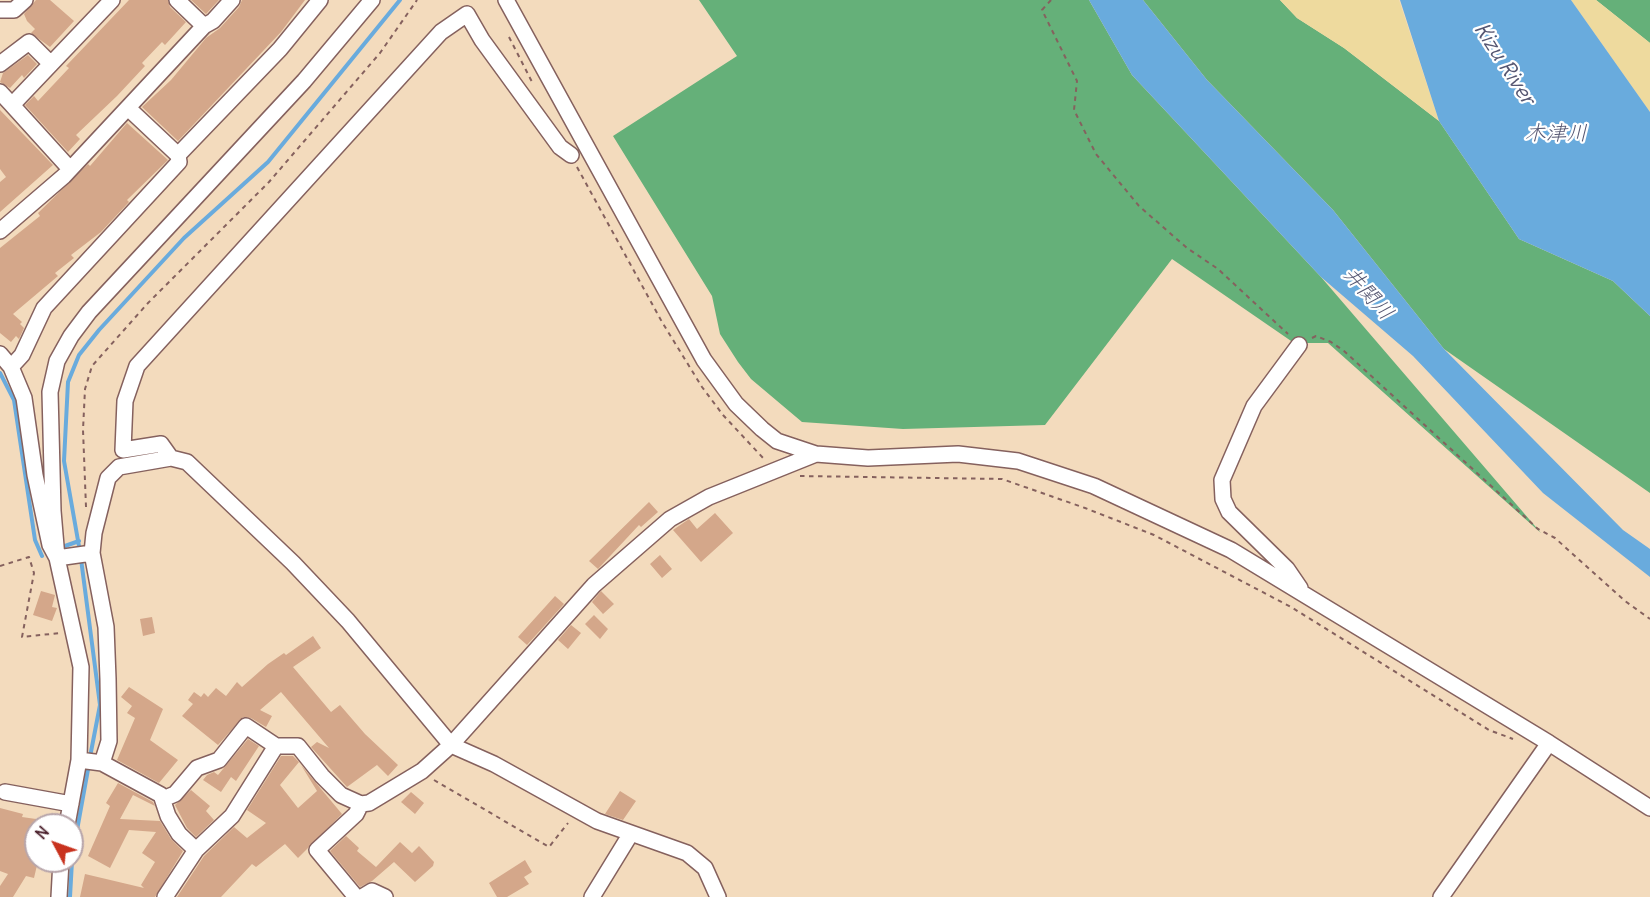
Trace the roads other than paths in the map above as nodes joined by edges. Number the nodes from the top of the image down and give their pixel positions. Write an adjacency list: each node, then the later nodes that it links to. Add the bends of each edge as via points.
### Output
1 (25, 0): 8 (street, via 14,10)
2 (112, 0): 11 (street)
3 (177, 0): 9 (street)
4 (232, 0): 9 (street)
5 (320, 0): 15 (street, via 280,49)
6 (372, 0): 25 (street, via 304,81 89,312 57,361 50,392)
7 (506, 0): 22 (street, via 704,360 736,404 762,429 777,441)
8 (0, 10)
9 (204, 26): 14 (street)
10 (0, 64): 11 (street, via 29,42)
11 (51, 64): 13 (street)
12 (0, 92): 13 (street)
13 (12, 105): 17 (street)
14 (128, 108): 15 (street); 17 (street)
15 (178, 155): 21 (street, via 179,162 44,308 22,354)
16 (571, 155): 23 (street, via 560,147 467,14 441,32 138,366 125,401 123,450 161,444)
17 (70, 169): 18 (street)
18 (0, 231)
19 (1299, 345): 26 (street, via 1254,406 1222,480 1228,512 1287,569)
20 (0, 354): 21 (street)
21 (11, 367): 25 (street, via 24,398 45,528)
22 (816, 454): 26 (street, via 868,458 958,454 1018,461 1094,486 1173,521); 28 (street, via 708,497 669,519 594,585)
23 (171, 458): 24 (street, via 119,467 108,478); 28 (street, via 187,462 293,564 348,621)
24 (88, 553): 25 (street); 30 (street, via 106,627 109,741)
25 (63, 557): 30 (street)
26 (1303, 592): 27 (street)
27 (1549, 743): 35 (street); 47 (street)
28 (451, 745): 34 (street, via 422,771); 37 (street)
29 (276, 746): 32 (street, via 246,726 219,759 197,768 175,794); 34 (street, via 298,746 341,795); 38 (street, via 232,816)
30 (91, 762): 32 (street, via 134,778); 33 (street)
31 (5, 792): 33 (street)
32 (163, 799): 38 (street, via 179,834)
33 (71, 804): 36 (street)
34 (361, 804): 42 (street, via 356,814 317,850)
35 (1650, 808)
36 (69, 813)
37 (630, 835): 45 (street); 46 (street, via 675,847 696,859 705,868)
38 (196, 850): 41 (street)
39 (60, 873): 40 (street)
40 (59, 897)
41 (165, 897)
42 (356, 897)
43 (362, 897): 44 (street, via 372,891)
44 (385, 897)
45 (592, 897)
46 (718, 897)
47 (1441, 897)

